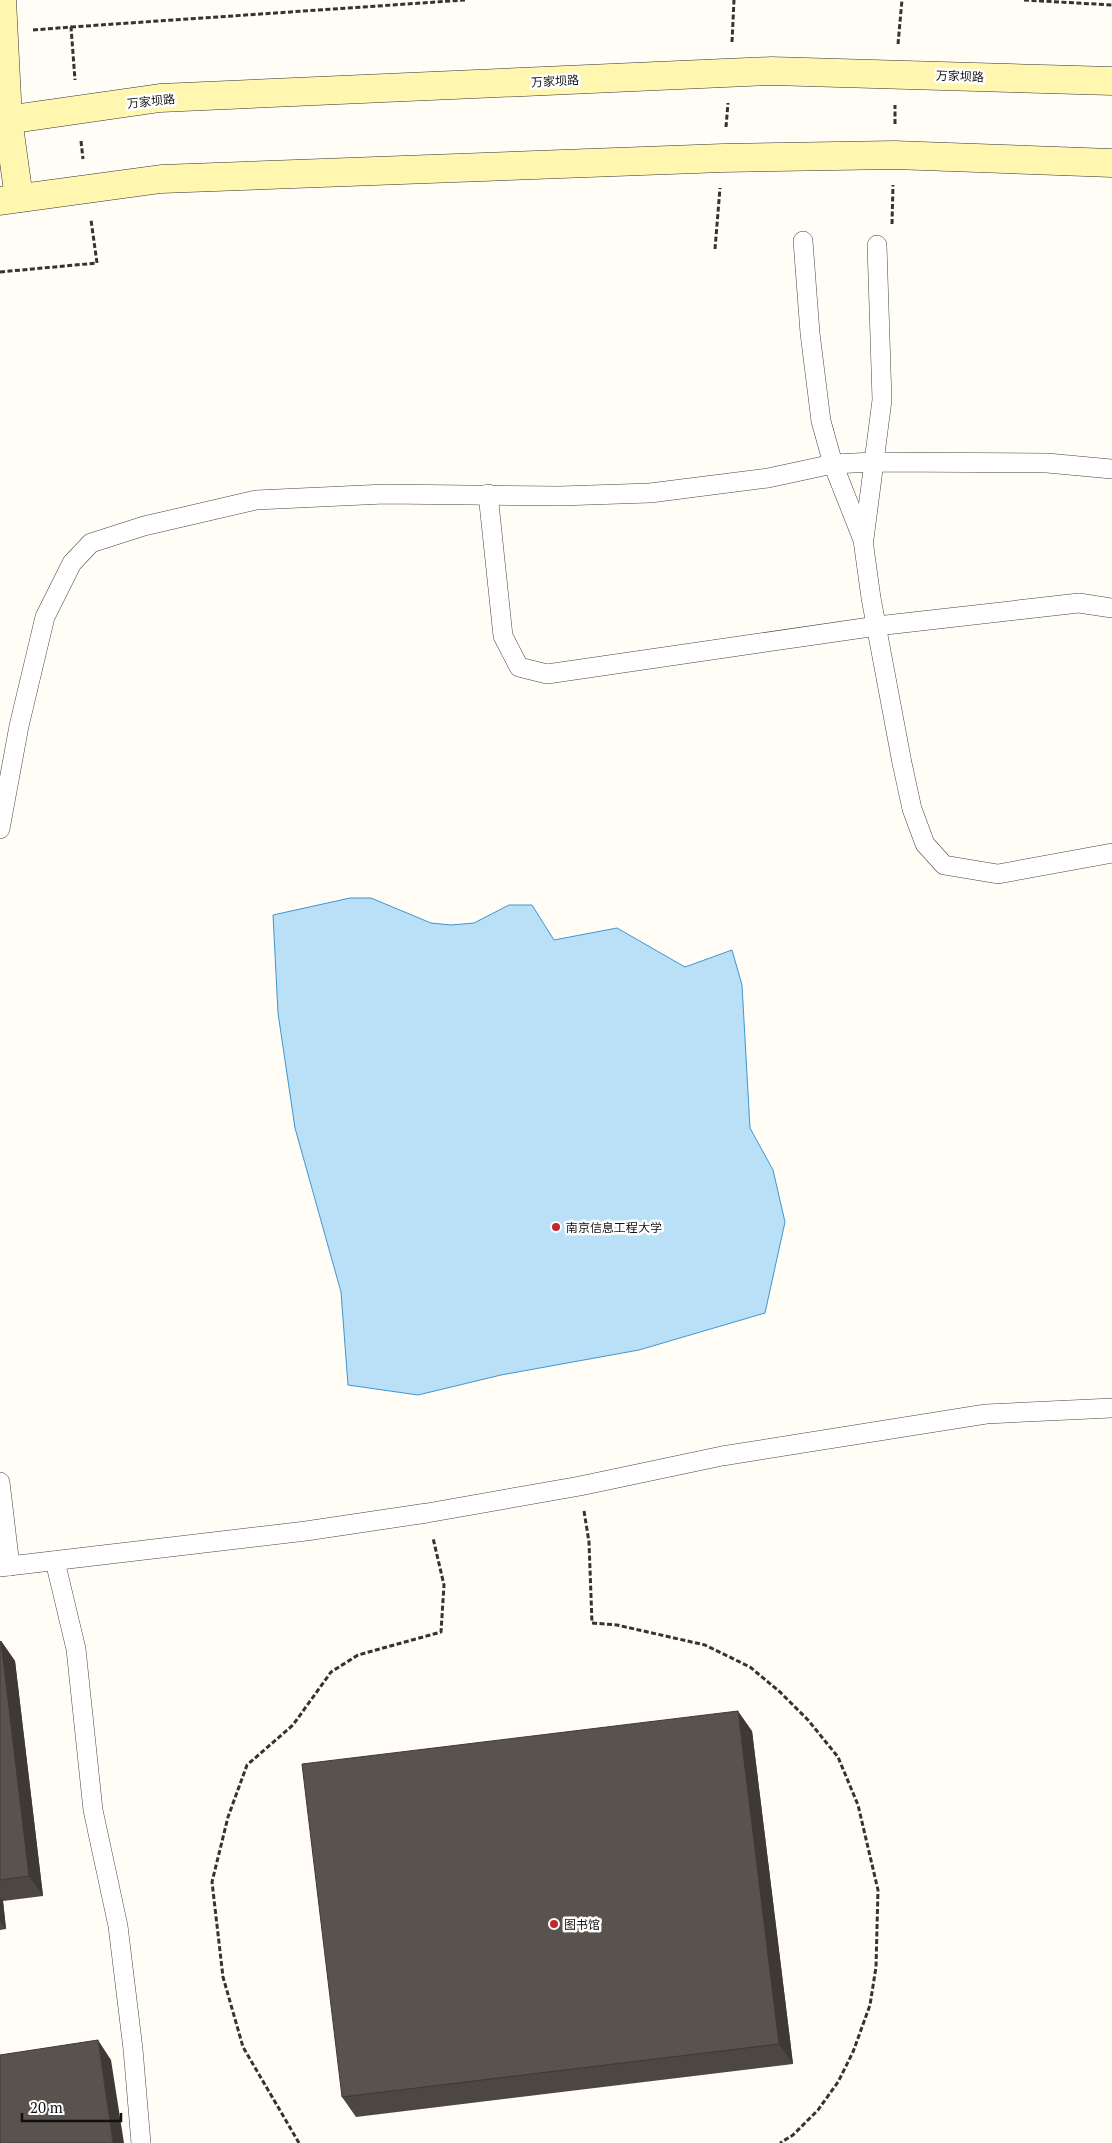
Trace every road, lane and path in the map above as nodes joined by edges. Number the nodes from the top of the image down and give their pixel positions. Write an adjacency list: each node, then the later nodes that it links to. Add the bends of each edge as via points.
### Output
1 (2, 0): 8 (main road)
2 (466, 0): 7 (path)
3 (734, 0): 9 (path)
4 (902, 0): 10 (path)
5 (1024, 0): 6 (path)
6 (1112, 5)
7 (71, 27): 8 (path); 12 (path)
8 (4, 33): 13 (main road)
9 (731, 73): 10 (main road, 万家坝路); 12 (main road, 万家坝路, via 160,98); 15 (path)
10 (896, 75): 11 (main road, 万家坝路); 14 (path)
11 (1112, 81)
12 (77, 110): 13 (main road, 万家坝路); 17 (path)
13 (4, 120): 18 (main road)
14 (894, 155): 15 (main road); 16 (main road); 19 (path)
15 (723, 158): 17 (main road, via 161,179); 21 (path)
16 (1112, 163)
17 (87, 188): 18 (main road); 22 (path, via 97,263)
18 (10, 199)
19 (884, 239): 23 (lane, via 882,400)
20 (803, 241): 24 (lane, via 821,421)
21 (715, 248)
22 (0, 272)
23 (874, 462): 24 (lane); 25 (lane, via 1047,463); 27 (lane)
24 (833, 464): 26 (lane, via 768,478 650,493); 27 (lane)
25 (1112, 469)
26 (488, 494): 29 (lane, via 503,636 519,668 547,674); 30 (lane, via 385,494 256,500 91,542 72,563 45,617 19,726)
27 (863, 540): 29 (lane)
28 (1112, 608): 29 (lane, via 1079,603)
29 (876, 626): 31 (lane, via 912,809 925,844 944,865 998,874)
30 (0, 829)
31 (1112, 853)
32 (1112, 1408): 34 (lane, via 986,1414 722,1456)
33 (0, 1482): 37 (lane)
34 (580, 1486): 35 (lane); 40 (path, via 589,1542 592,1623 625,1626 705,1645 750,1667 808,1720 838,1758 858,1805 878,1890 876,1967 870,2005 838,2082 818,2110)
35 (427, 1513): 36 (lane); 39 (path, via 444,1585 441,1632 358,1655 331,1672 293,1725 248,1765 228,1818 212,1882 223,1977 243,2047)
36 (55, 1561): 37 (lane); 38 (lane, via 76,1649 93,1810 118,1926)
37 (5, 1566)
38 (141, 2143)
39 (299, 2143)
40 (780, 2143)

